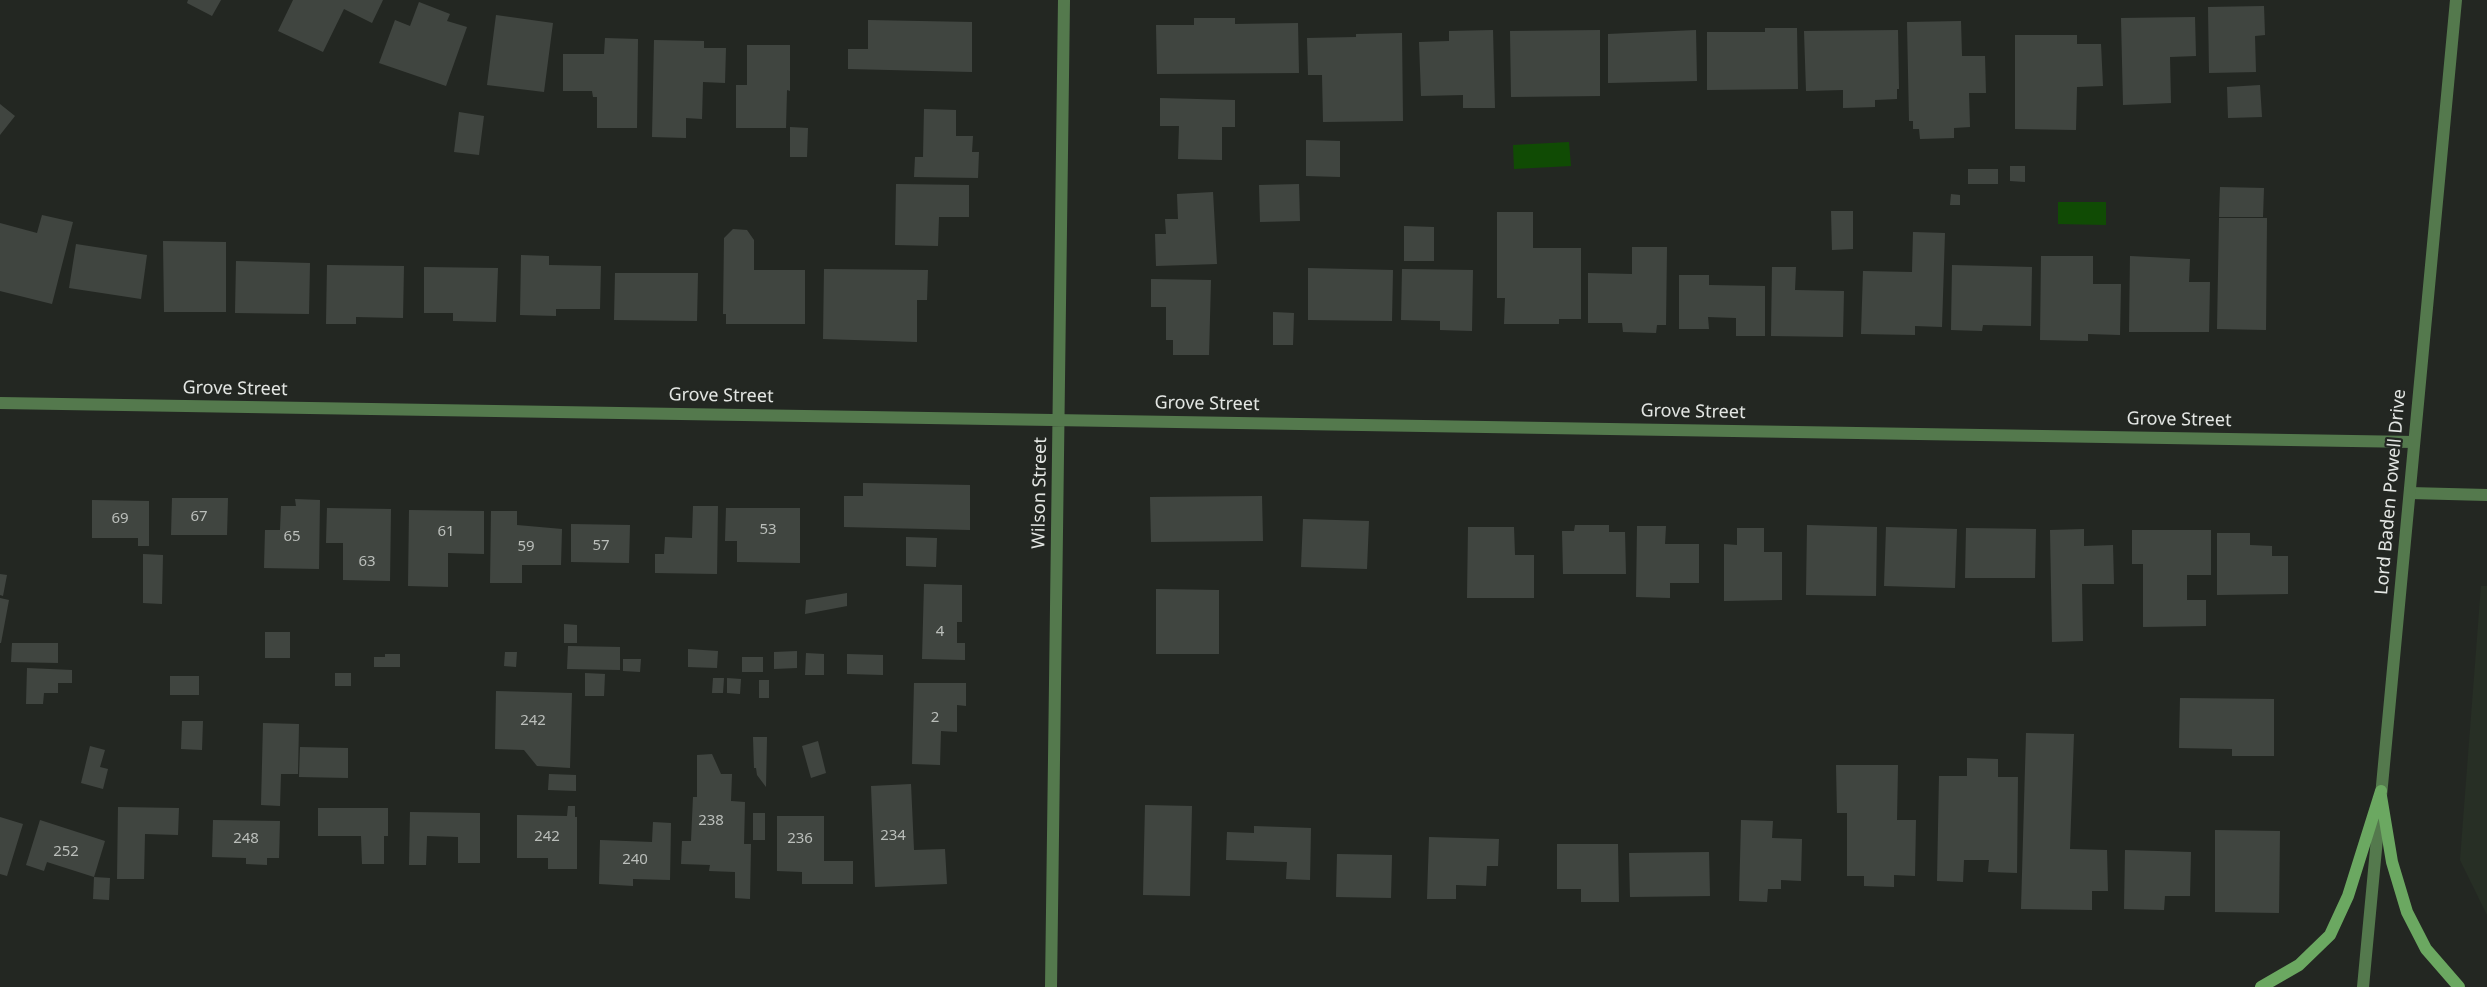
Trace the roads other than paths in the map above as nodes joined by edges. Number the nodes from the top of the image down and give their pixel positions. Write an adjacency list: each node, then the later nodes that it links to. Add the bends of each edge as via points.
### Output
1 (1064, 0): 4 (street, Wilson Street)
2 (2456, 0): 5 (street, Lord Baden Powell Drive)
3 (0, 403): 4 (street, Grove Street)
4 (1059, 419): 5 (street, Grove Street); 9 (street, Wilson Street)
5 (2414, 442): 6 (street, Lord Baden Powell Drive)
6 (2410, 494): 7 (street); 8 (street, Lord Baden Powell Drive)
7 (2487, 495)
8 (2381, 791): 10 (main road, via 2348,897 2330,935 2299,965); 11 (street, Lord Baden Powell Drive); 12 (main road, via 2392,862 2407,912 2426,950)
9 (1051, 987)
10 (2261, 987)
11 (2363, 987)
12 (2459, 987)

